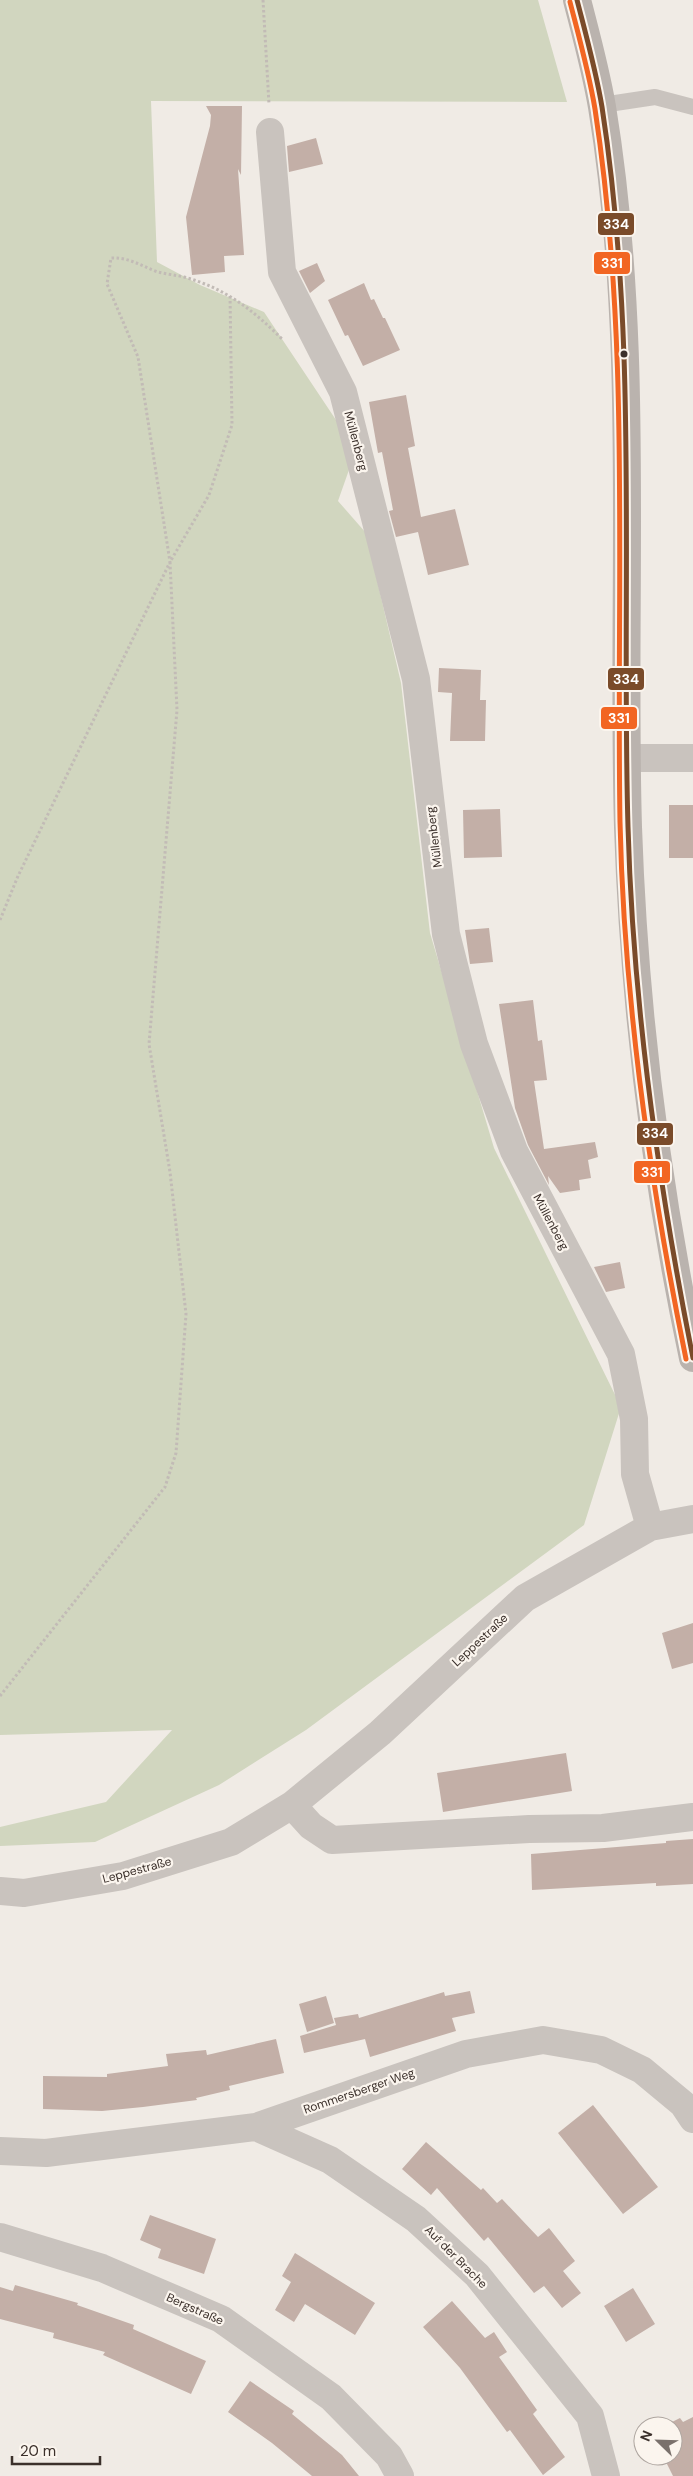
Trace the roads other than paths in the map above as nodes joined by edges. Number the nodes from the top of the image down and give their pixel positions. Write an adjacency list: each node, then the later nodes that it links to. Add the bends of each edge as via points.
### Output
1 (578, 0): 2 (main road)
2 (602, 106): 3 (lane, via 655,97); 5 (main road, via 618,239 626,373)
3 (693, 106)
4 (270, 132): 9 (street, Müllenberg, via 282,272 343,392 416,679 446,934 474,1044 514,1151 621,1354 634,1419 635,1474)
5 (628, 758): 6 (street); 7 (main road, via 628,827 637,975 656,1162)
6 (693, 758)
7 (693, 1358)
8 (693, 1519): 9 (street, Leppestraße)
9 (650, 1527): 10 (street, Leppestraße, via 525,1598 380,1733)
10 (292, 1805): 11 (street, via 311,1826 332,1840 603,1828); 12 (street, Leppestraße, via 231,1842 123,1876 24,1893)
11 (693, 1817)
12 (0, 1891)
13 (693, 2119): 14 (street, Rommersberger Weg, via 684,2104 642,2070 601,2050 542,2040 466,2054)
14 (256, 2127): 15 (street, Rommersberger Weg, via 46,2153); 18 (street, Auf der Brache, via 330,2160 408,2213 477,2275 590,2416)
15 (0, 2151)
16 (0, 2237): 17 (street, Bergstraße, via 102,2268 221,2319 331,2397 389,2456)
17 (400, 2476)
18 (606, 2476)

